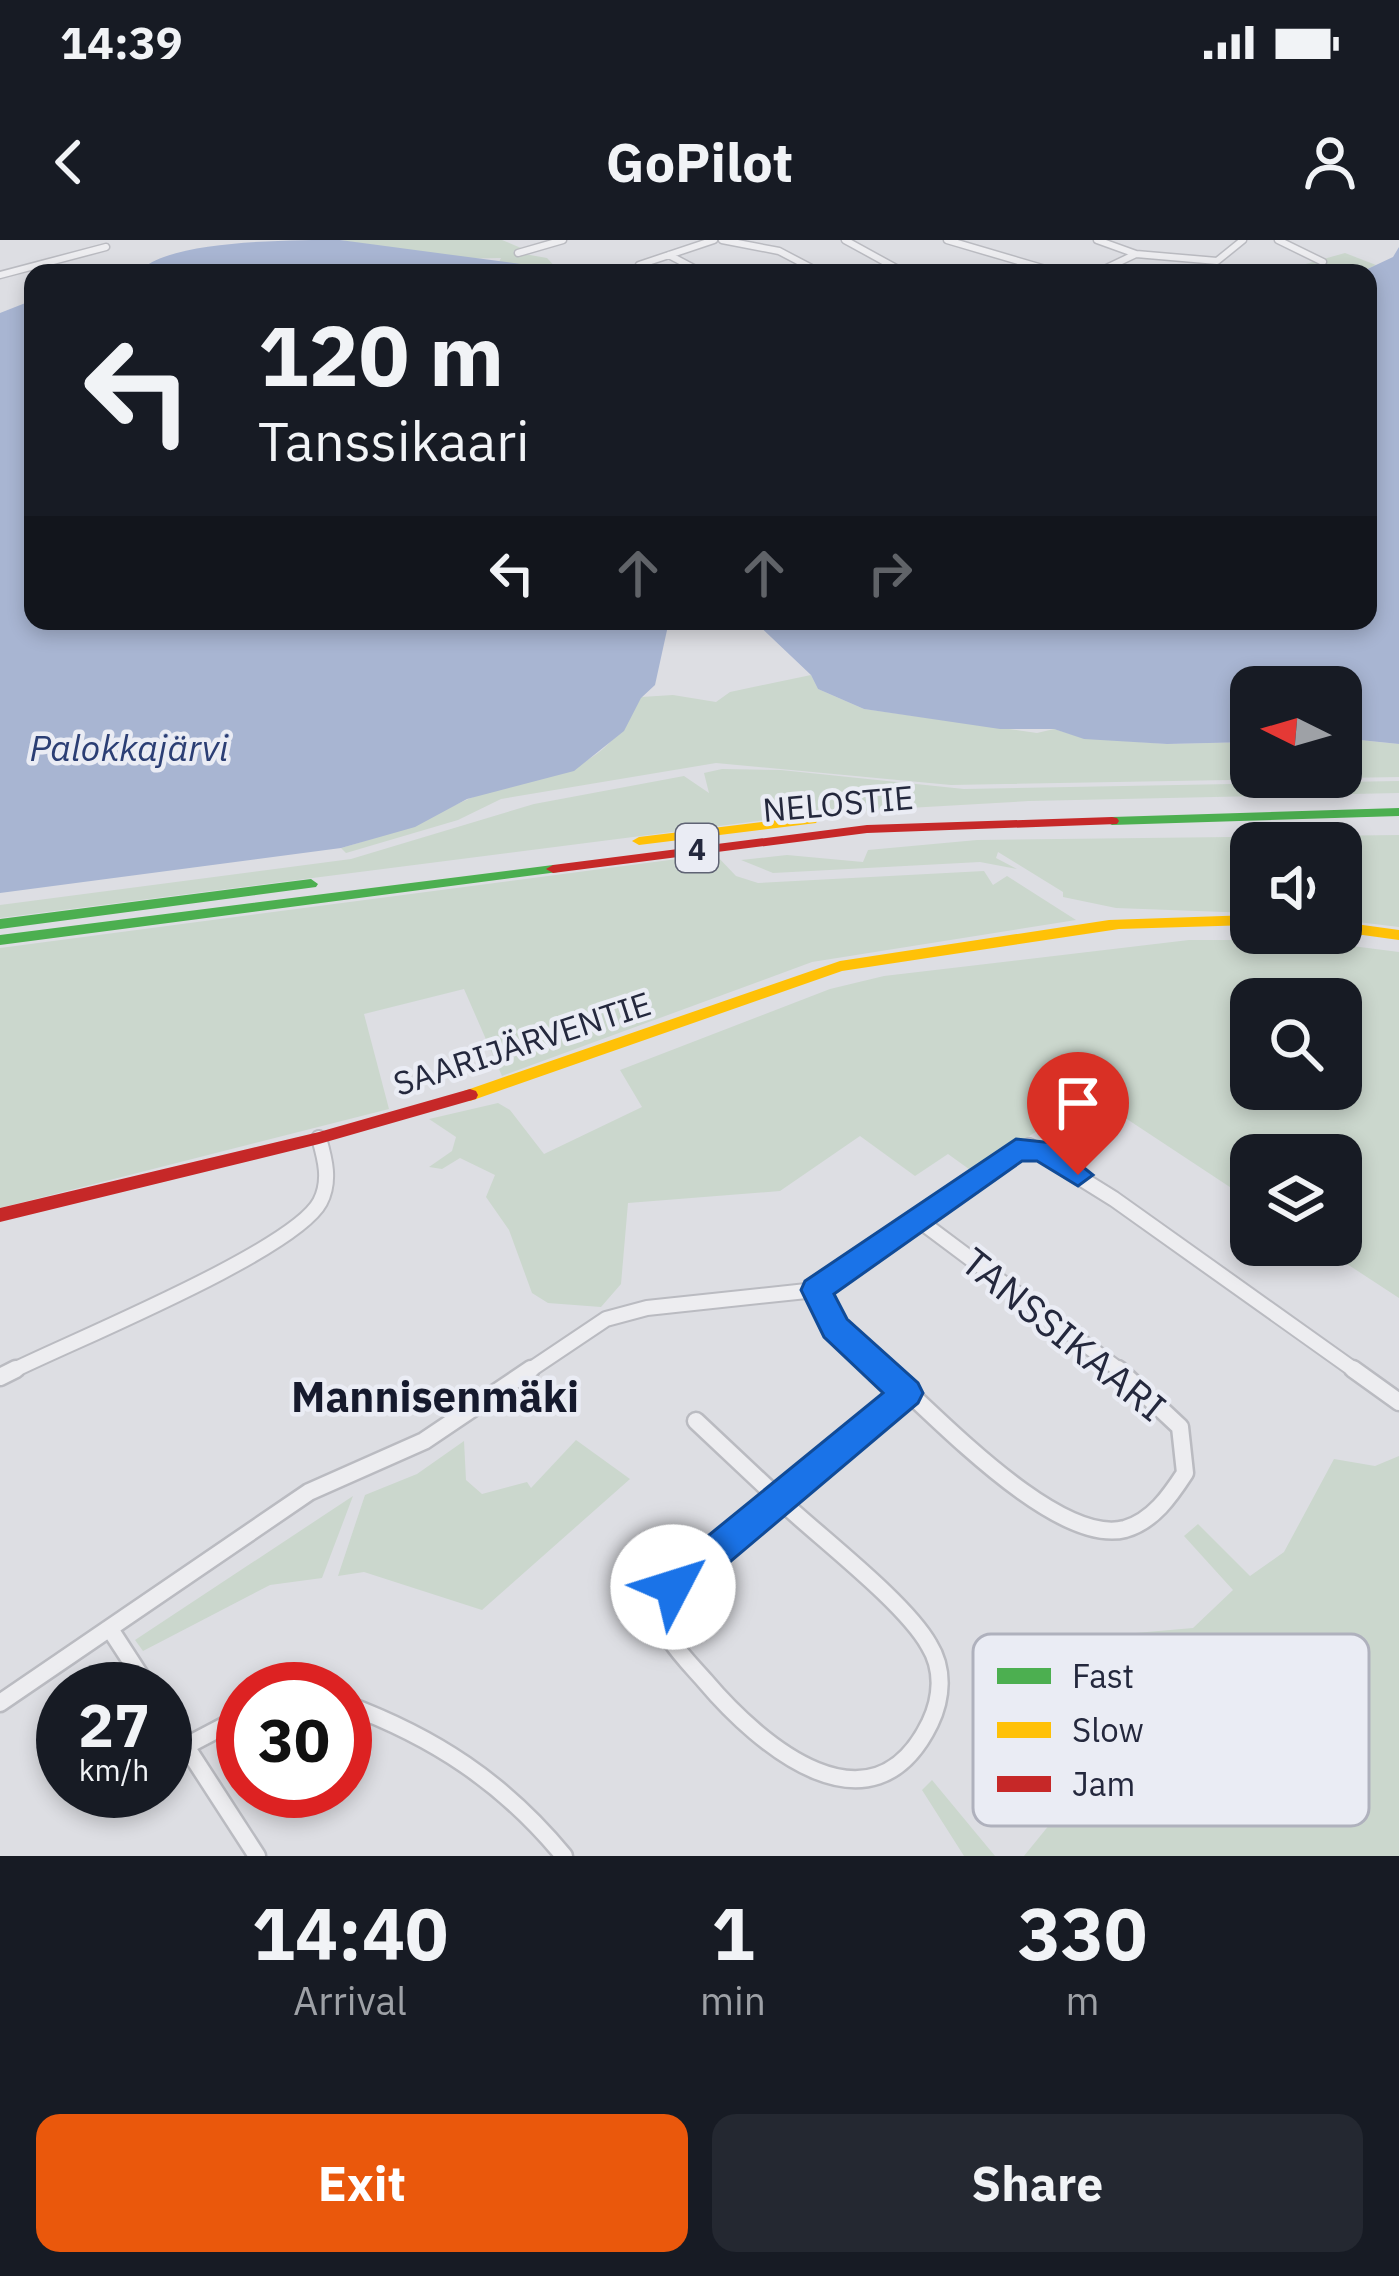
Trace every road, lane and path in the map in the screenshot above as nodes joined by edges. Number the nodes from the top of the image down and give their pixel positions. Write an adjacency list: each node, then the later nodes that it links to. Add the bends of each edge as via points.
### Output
1 (563, 240): 10 (street)
2 (718, 240): 12 (street); 18 (street)
3 (845, 240): 19 (street)
4 (946, 240): 20 (street)
5 (1097, 240): 11 (street)
6 (1159, 240): 13 (street)
7 (1243, 240): 13 (street, via 1219,261)
8 (1278, 240): 14 (street)
9 (106, 247): 15 (street)
10 (518, 253)
11 (1136, 254): 13 (street); 21 (street)
12 (669, 255): 16 (street); 17 (street)
13 (1155, 256)
14 (1323, 262)
15 (42, 264)
16 (642, 264)
17 (686, 264)
18 (804, 264)
19 (889, 264)
20 (1028, 264)
21 (1115, 264)
22 (1399, 799): 25 (main road, NELOSTIE / 4, via 804,821)
23 (1399, 812): 28 (main road, NELOSTIE / 4, via 867,830)
24 (1230, 921): 29 (main road, SAARIJÄRVENTIE, via 1062,932 807,975 528,1078)
25 (0, 924)
26 (1362, 930): 27 (main road)
27 (1399, 935)
28 (0, 940)
29 (319, 1138): 30 (main road, SAARIJÄRVENTIE); 33 (street, via 330,1184 306,1220 183,1294)
30 (0, 1215)
31 (920, 1221): 32 (street); 34 (street, TANSSIKAARI, via 1143,1388 1180,1427 1185,1473 1155,1514 1132,1529 1070,1525); 35 (street, via 1029,1147)
32 (817, 1290): 34 (street, TANSSIKAARI, via 835,1328); 38 (street, via 606,1319 424,1441 309,1492)
33 (0, 1377)
34 (907, 1393): 37 (street)
35 (1399, 1402)
36 (696, 1420): 37 (street)
37 (778, 1499): 37 (street, via 673,1587 658,1606 661,1629 796,1778 830,1790 865,1786 910,1755 938,1712 932,1647)
38 (110, 1629): 39 (street); 40 (street)
39 (131, 1662)
40 (0, 1703)
41 (372, 1713): 44 (street, via 492,1775)
42 (192, 1755): 43 (street)
43 (257, 1856)
44 (564, 1856)

